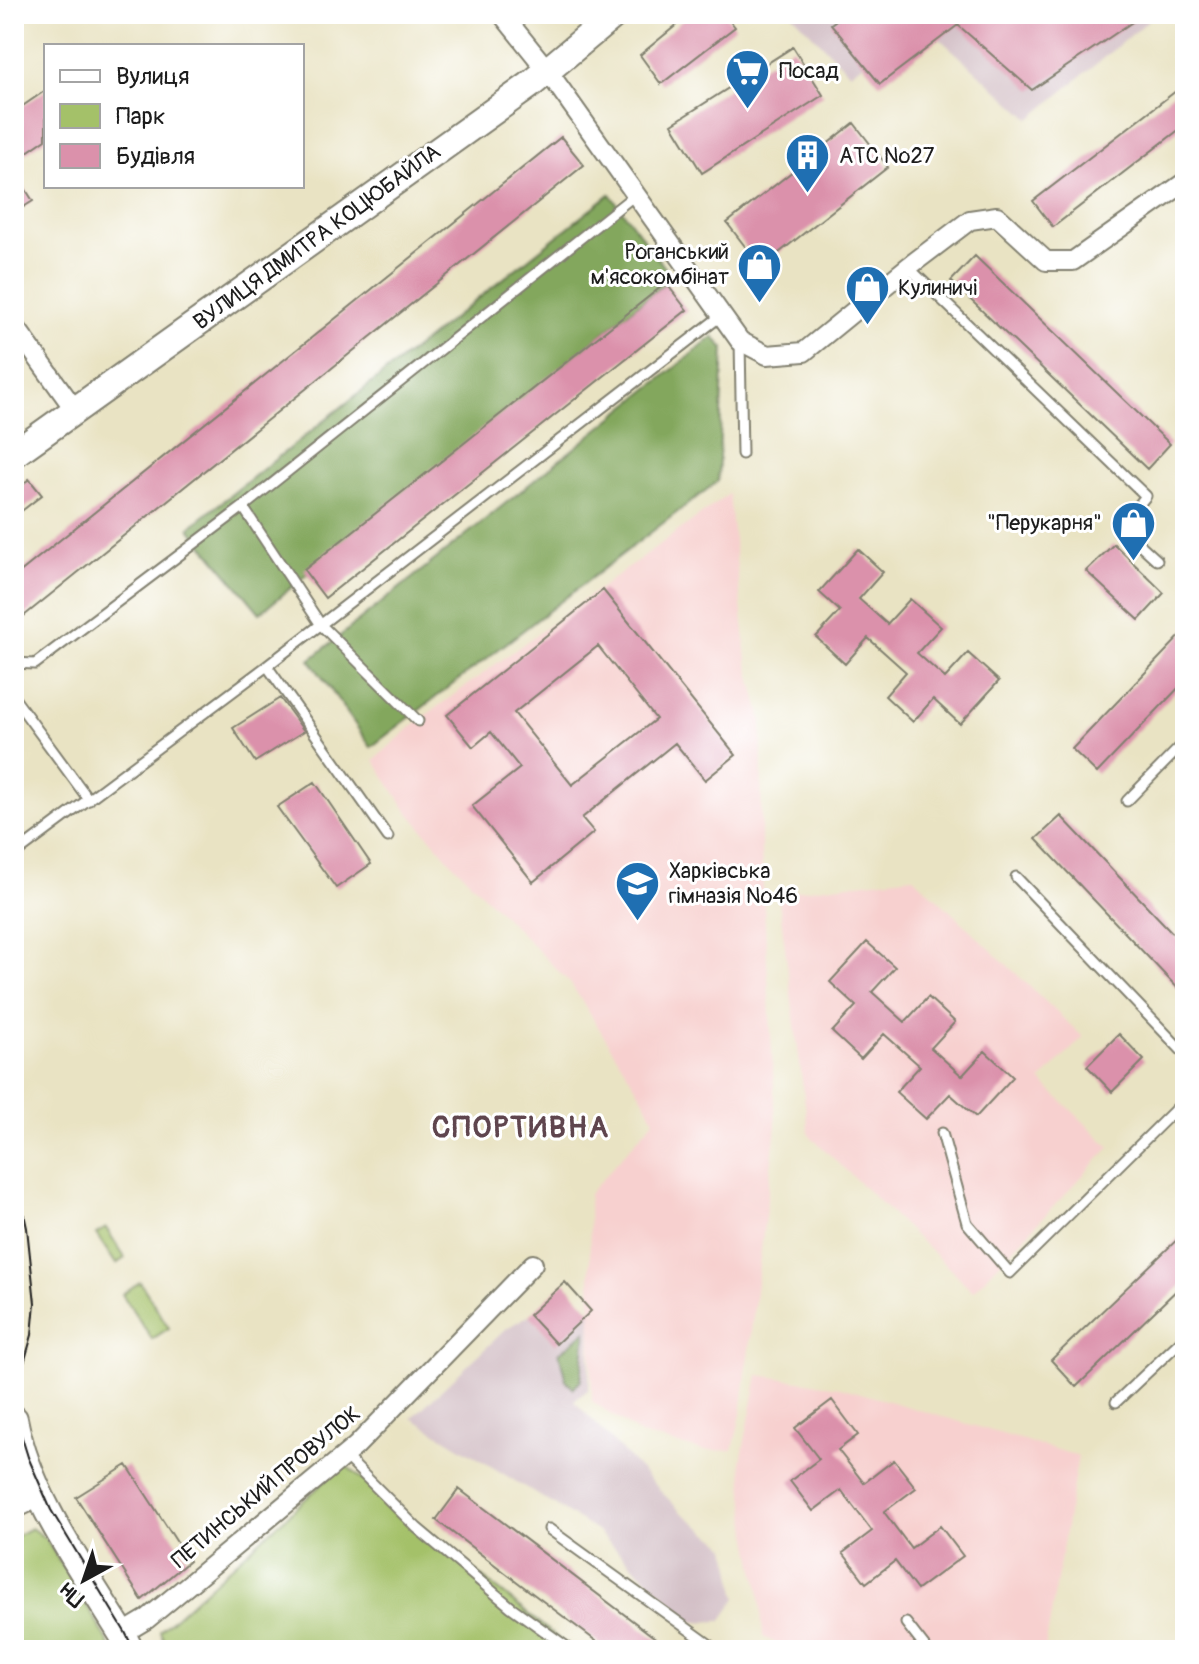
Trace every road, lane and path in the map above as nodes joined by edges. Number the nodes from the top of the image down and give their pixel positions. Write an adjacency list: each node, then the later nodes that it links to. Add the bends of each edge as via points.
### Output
1 (502, 14): 3 (street)
2 (615, 14): 3 (main road, ВУЛИЦЯ ДМИТРА КОЦЮБАЙЛА)
3 (547, 70): 5 (street); 10 (main road, ВУЛИЦЯ ДМИТРА КОЦЮБАЙЛА)
4 (1185, 182): 6 (street, via 1073,261 1046,261 997,216 970,220)
5 (636, 194): 7 (street); 13 (lane)
6 (908, 267): 9 (street, via 804,352 767,355); 14 (lane, via 1146,496 1121,527)
7 (722, 315): 9 (street); 15 (lane)
8 (14, 325): 10 (street)
9 (740, 341): 12 (lane)
10 (75, 410): 11 (main road, ВУЛИЦЯ ДМИТРА КОЦЮБАЙЛА)
11 (14, 454)
12 (742, 454)
13 (243, 507): 15 (lane); 16 (lane, via 35,664)
14 (1157, 560)
15 (321, 625): 17 (lane); 19 (lane)
16 (14, 663)
17 (267, 666): 21 (lane); 23 (lane)
18 (14, 698): 21 (lane)
19 (418, 721)
20 (1185, 742): 22 (lane)
21 (89, 800): 24 (lane)
22 (1127, 801)
23 (388, 837)
24 (14, 855)
25 (1016, 877): 26 (lane)
26 (1185, 1054)
27 (1185, 1100): 28 (lane, via 1010,1273 967,1223)
28 (942, 1133)
29 (533, 1264): 33 (street, ПЕТИНСЬКИЙ ПРОВУЛОК)
30 (1185, 1337): 31 (lane)
31 (1116, 1402)
32 (14, 1419): 34 (main road)
33 (345, 1456): 38 (street, ПЕТИНСЬКИЙ ПРОВУЛОК); 39 (lane, via 417,1528)
34 (39, 1493): 35 (main road); 38 (main road)
35 (14, 1505)
36 (549, 1529): 40 (lane)
37 (906, 1623): 41 (lane)
38 (126, 1642)
39 (571, 1650)
40 (717, 1650)
41 (927, 1650)

